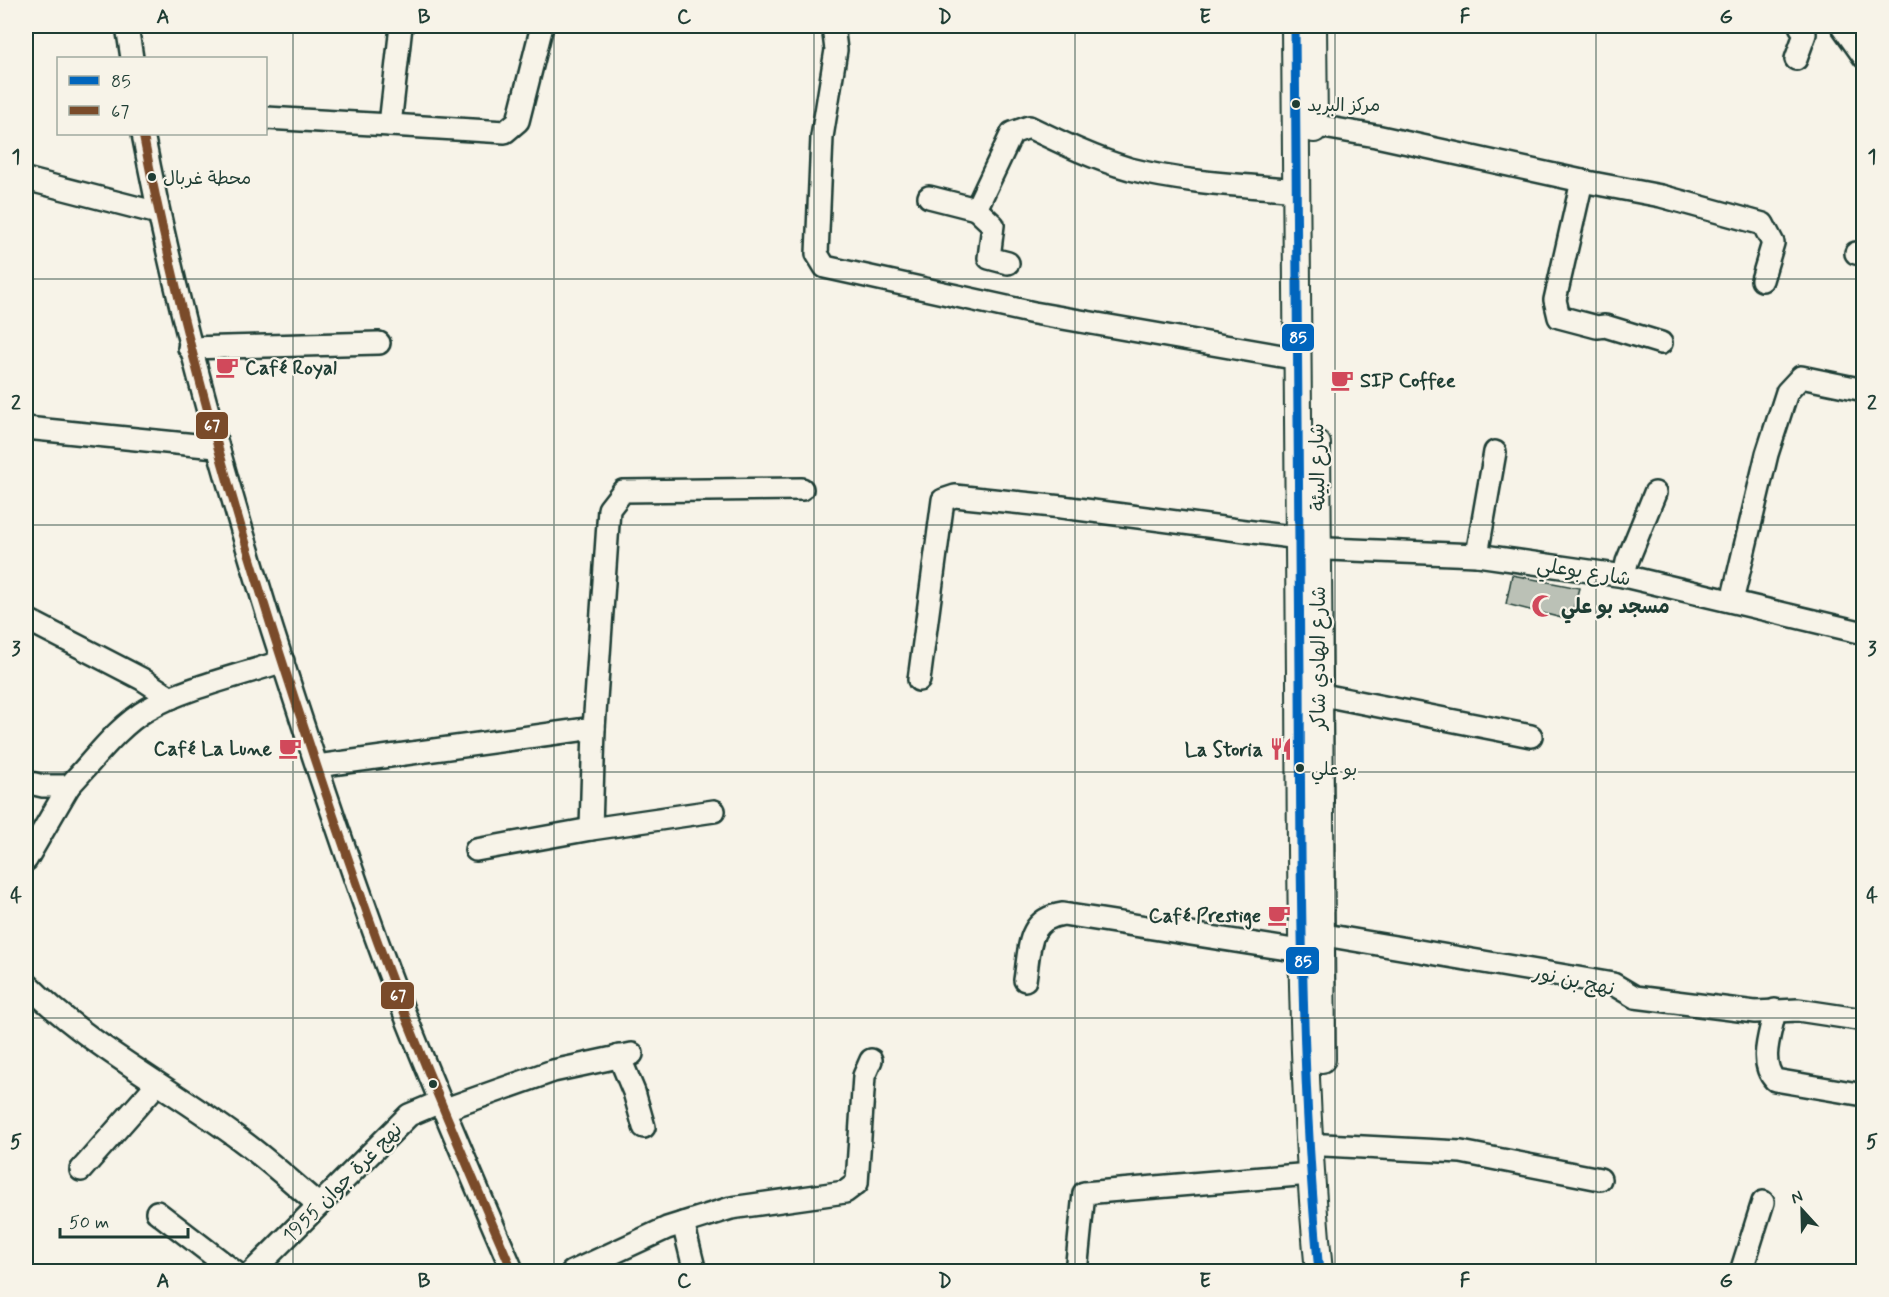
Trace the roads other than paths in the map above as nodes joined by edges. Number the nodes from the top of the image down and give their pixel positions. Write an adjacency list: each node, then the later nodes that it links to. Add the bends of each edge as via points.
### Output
1 (127, 26): 9 (street)
2 (401, 26): 14 (street)
3 (542, 26): 14 (street, via 518,121 505,132)
4 (833, 26): 28 (street, via 836,50 822,137 817,254 825,267 1034,313)
5 (1295, 26): 13 (main road, شارع البيئة)
6 (1313, 26): 13 (main road, شارع البيئة)
7 (1800, 26): 11 (street, via 1805,34)
8 (1842, 26): 10 (street)
9 (132, 57)
10 (1863, 57)
11 (1796, 59)
12 (267, 118): 14 (street)
13 (1305, 124): 17 (street); 18 (main road, شارع البيئة); 23 (main road, شارع البيئة)
14 (390, 125)
15 (143, 135): 21 (street)
16 (26, 179): 21 (street)
17 (1582, 182): 24 (street, via 1661,196 1763,224 1773,243); 26 (street, via 1555,300 1558,317)
18 (1298, 190): 20 (street, via 1181,180 1129,168 1080,152 1029,127 1012,133); 23 (main road, شارع البيئة)
19 (929, 197): 20 (street)
20 (976, 209): 22 (street, via 993,225 989,258)
21 (158, 213): 27 (street)
22 (1008, 263)
23 (1307, 269): 28 (main road, شارع البيئة); 35 (main road, شارع البيئة)
24 (1762, 280)
25 (380, 343): 27 (street)
26 (1661, 343)
27 (189, 348): 31 (street)
28 (1299, 359): 35 (main road, شارع البيئة)
29 (1863, 390): 38 (street, via 1801,377 1787,392 1767,454)
30 (26, 428): 31 (street)
31 (216, 447): 41 (street)
32 (1496, 452): 36 (street)
33 (802, 489): 45 (street, via 623,491 609,508)
34 (1655, 494): 37 (street)
35 (1305, 545): 36 (street, شارع بوعلي); 42 (street, شارع بوعلي, via 1062,507 955,496 943,500); 43 (main road, شارع الهادي شاكر); 54 (main road, شارع الهادي شاكر)
36 (1477, 555): 37 (street, شارع بوعلي)
37 (1624, 576): 38 (street, شارع بوعلي)
38 (1732, 601): 40 (street, شارع بوعلي)
39 (26, 619): 44 (street)
40 (1863, 633)
41 (283, 661): 44 (street); 47 (street)
42 (919, 680)
43 (1318, 694): 46 (street); 54 (main road, شارع الهادي شاكر)
44 (171, 698): 49 (street, via 129,723)
45 (594, 728): 47 (street); 51 (street)
46 (1532, 736)
47 (317, 766): 62 (street, via 355,881)
48 (26, 782): 49 (street)
49 (69, 786): 53 (street)
50 (714, 811): 51 (street)
51 (591, 829): 52 (street)
52 (476, 850)
53 (26, 860)
54 (1307, 939): 55 (street, نهج بن نور, via 1063,914 1039,922 1033,933); 57 (street, نهج بن نور, via 1613,984 1635,997 1755,1012); 64 (main road, شارع الهادي شاكر); 66 (main road, شارع الهادي شاكر)
55 (1025, 980)
56 (26, 983): 60 (street, via 49,1007 101,1048)
57 (1775, 1010): 58 (street, نهج بن نور); 61 (street, via 1765,1062 1775,1080)
58 (1863, 1020)
59 (871, 1060): 71 (street, via 864,1076 857,1183 845,1192 731,1208)
60 (156, 1085): 65 (street); 69 (street, via 242,1141)
61 (1863, 1095)
62 (441, 1106): 63 (street, نهج غرة جوان 1955, via 553,1071 626,1055); 69 (street, نهج غرة جوان 1955, via 409,1115); 74 (street)
63 (644, 1127)
64 (1324, 1145): 66 (main road, شارع الهادي شاكر); 67 (street, via 1461,1152)
65 (81, 1170)
66 (1318, 1174): 77 (street, via 1084,1193); 78 (main road, شارع الهادي شاكر); 79 (main road, شارع الهادي شاكر)
67 (1600, 1179)
68 (1763, 1202): 80 (street)
69 (320, 1205): 72 (street, نهج غرة جوان 1955)
70 (157, 1212): 73 (street)
71 (683, 1222): 75 (street); 76 (street)
72 (253, 1271)
73 (235, 1272)
74 (513, 1272)
75 (572, 1272)
76 (694, 1272)
77 (1076, 1272)
78 (1318, 1272)
79 (1336, 1272)
80 (1741, 1272)

